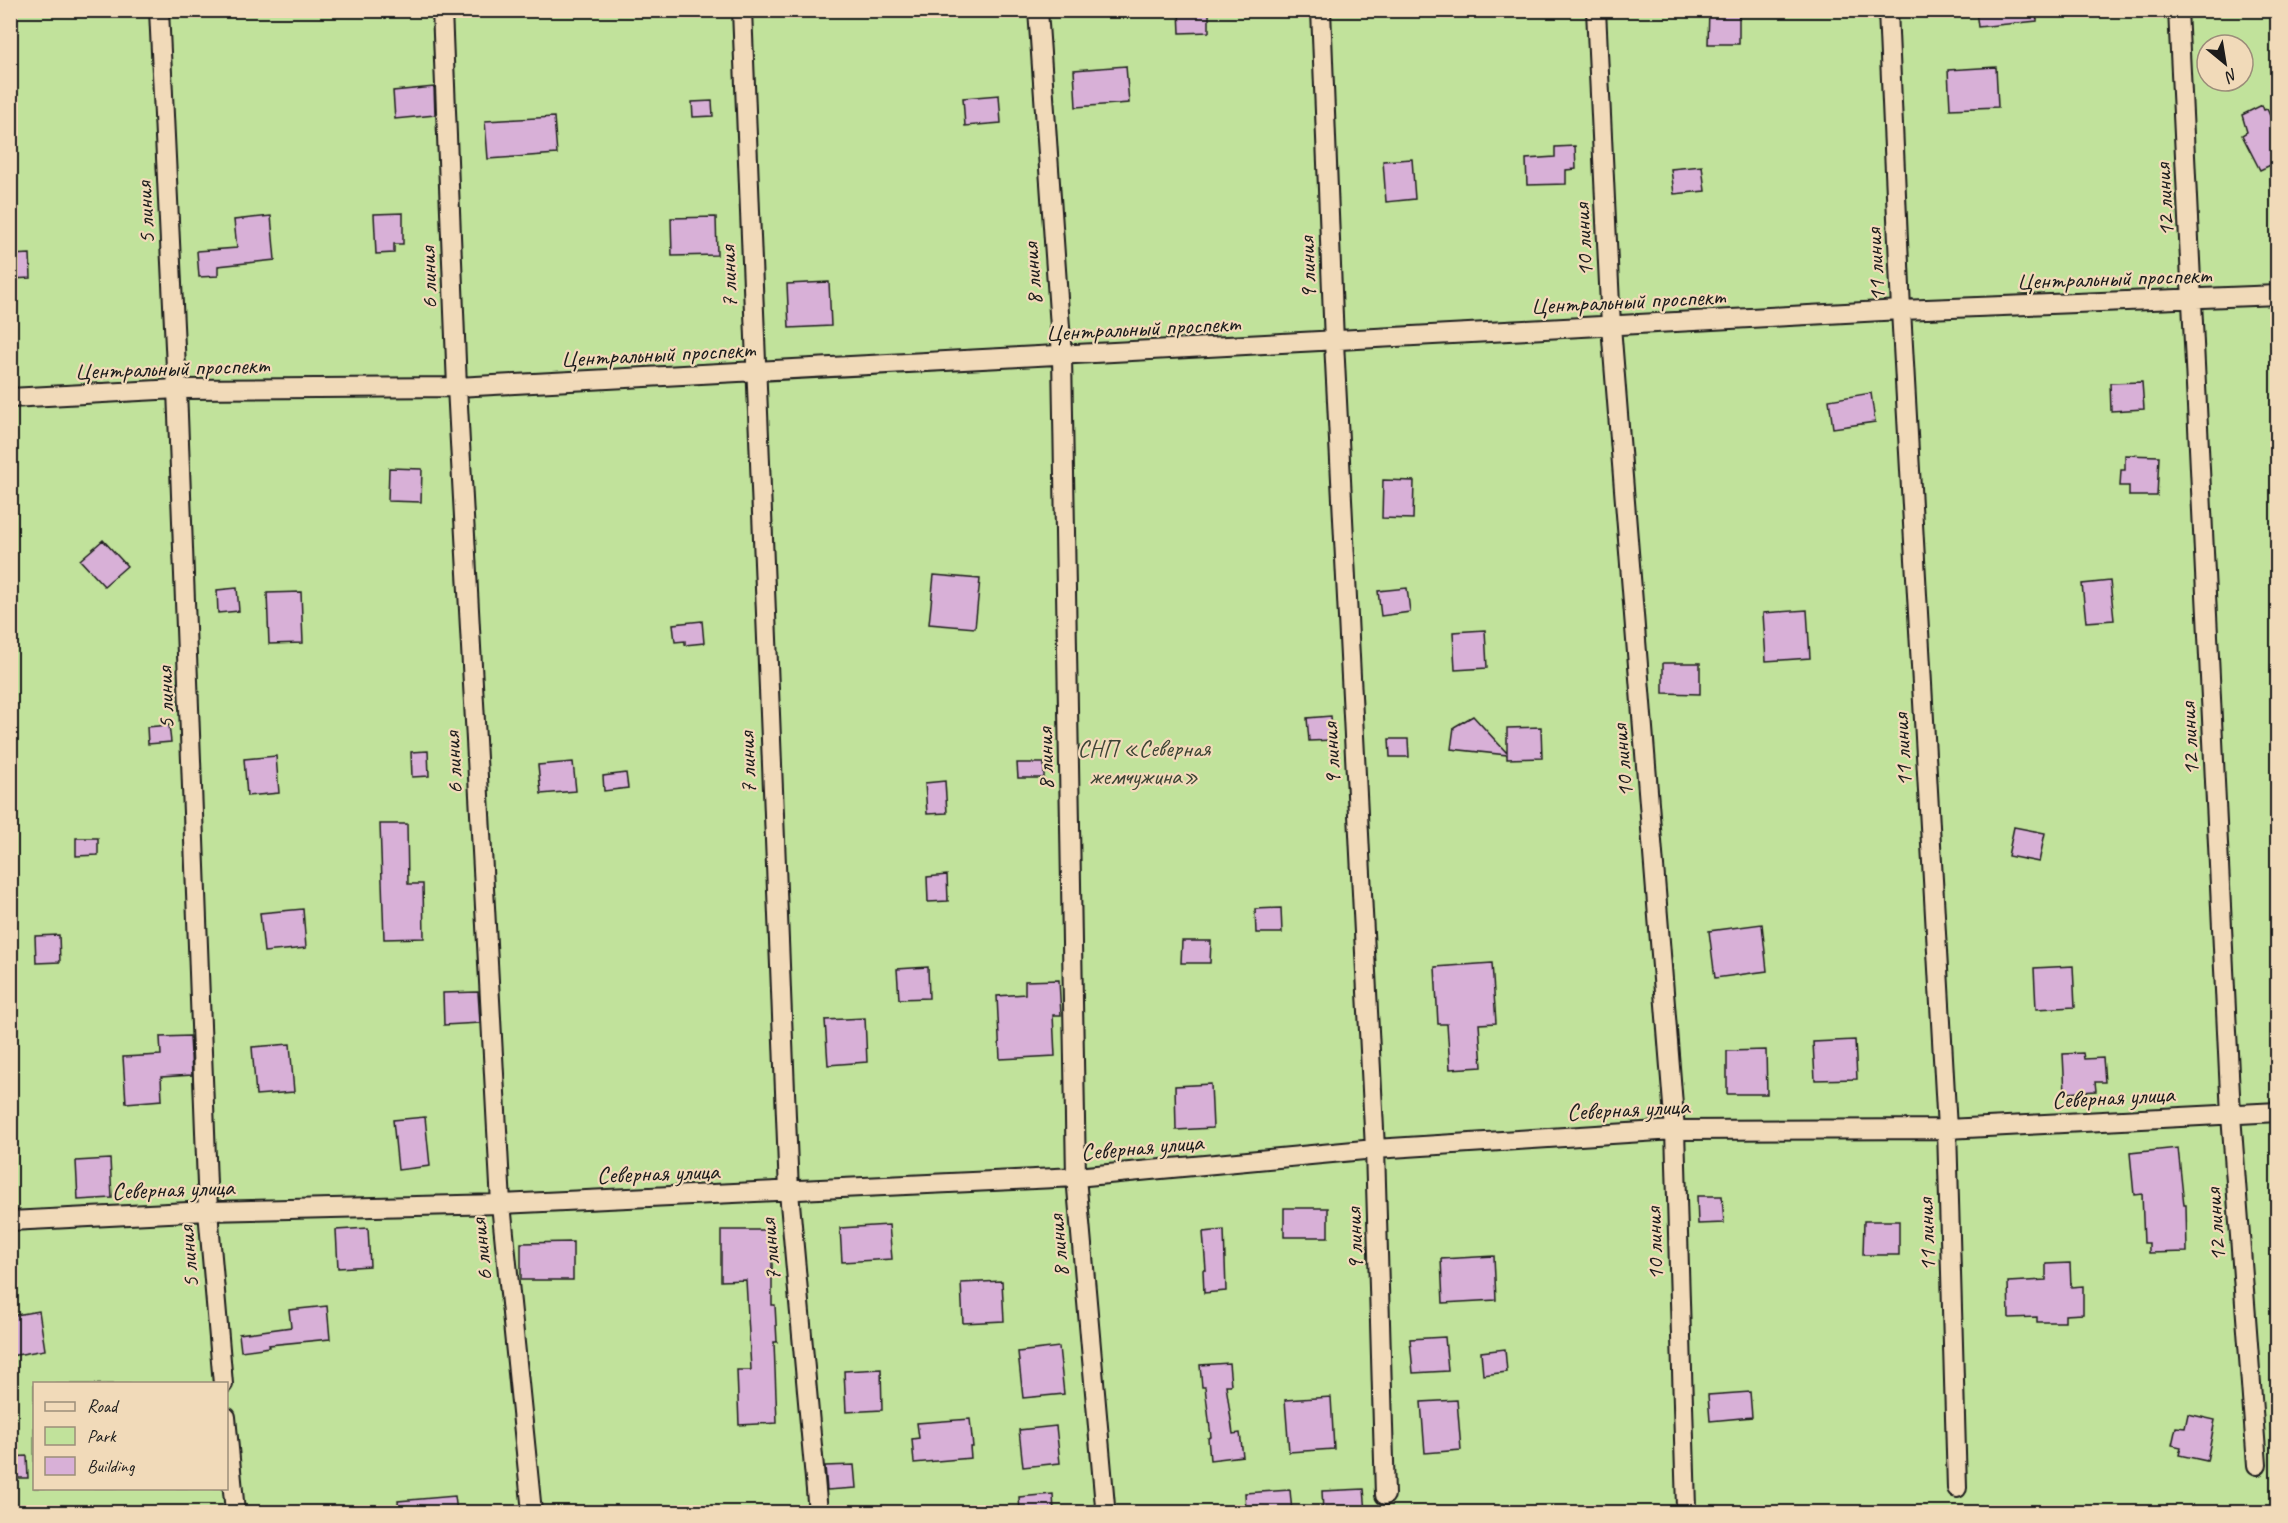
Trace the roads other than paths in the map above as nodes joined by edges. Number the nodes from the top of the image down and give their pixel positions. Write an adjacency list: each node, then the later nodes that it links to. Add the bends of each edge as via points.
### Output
1 (159, 10): 17 (street, 5 линия)
2 (442, 10): 16 (street, 6 линия)
3 (742, 10): 15 (street, 7 линия)
4 (1038, 10): 14 (street, 8 линия)
5 (1321, 10): 13 (street, 9 линия)
6 (1596, 10): 12 (street, 10 линия)
7 (1888, 10): 11 (street, 11 линия)
8 (2178, 10): 10 (street, 12 линия)
9 (2277, 295): 10 (street, Центральный проспект)
10 (2193, 298): 11 (street, Центральный проспект); 20 (street, 12 линия)
11 (1901, 310): 12 (street, Центральный проспект); 21 (street, 11 линия)
12 (1611, 326): 13 (street, Центральный проспект); 22 (street, 10 линия)
13 (1334, 342): 14 (street, Центральный проспект); 23 (street, 9 линия)
14 (1062, 356): 15 (street, Центральный проспект); 24 (street, 8 линия)
15 (755, 373): 16 (street, Центральный проспект); 25 (street, 7 линия)
16 (456, 387): 17 (street, Центральный проспект); 26 (street, 6 линия)
17 (177, 389): 18 (street, Центральный проспект); 27 (street, 5 линия)
18 (10, 398)
19 (2277, 1112): 20 (street, Северная улица)
20 (2231, 1116): 21 (street, Северная улица); 31 (street, 12 линия)
21 (1947, 1129): 22 (street, Северная улица); 32 (street, 11 линия)
22 (1675, 1130): 23 (street, Северная улица); 35 (street, 10 линия)
23 (1376, 1149): 24 (street, Северная улица); 33 (street, 9 линия)
24 (1076, 1177): 25 (street, Северная улица); 34 (street, 8 линия)
25 (789, 1192): 26 (street, Северная улица); 38 (street, 7 линия)
26 (501, 1204): 27 (street, Северная улица); 37 (street, 6 линия)
27 (208, 1211): 28 (street, Северная улица); 29 (street, 5 линия)
28 (10, 1221)
29 (224, 1382)
30 (228, 1438): 36 (street)
31 (2257, 1465)
32 (1957, 1488)
33 (1385, 1495)
34 (1105, 1506)
35 (1686, 1508)
36 (235, 1512)
37 (532, 1512)
38 (818, 1512)

